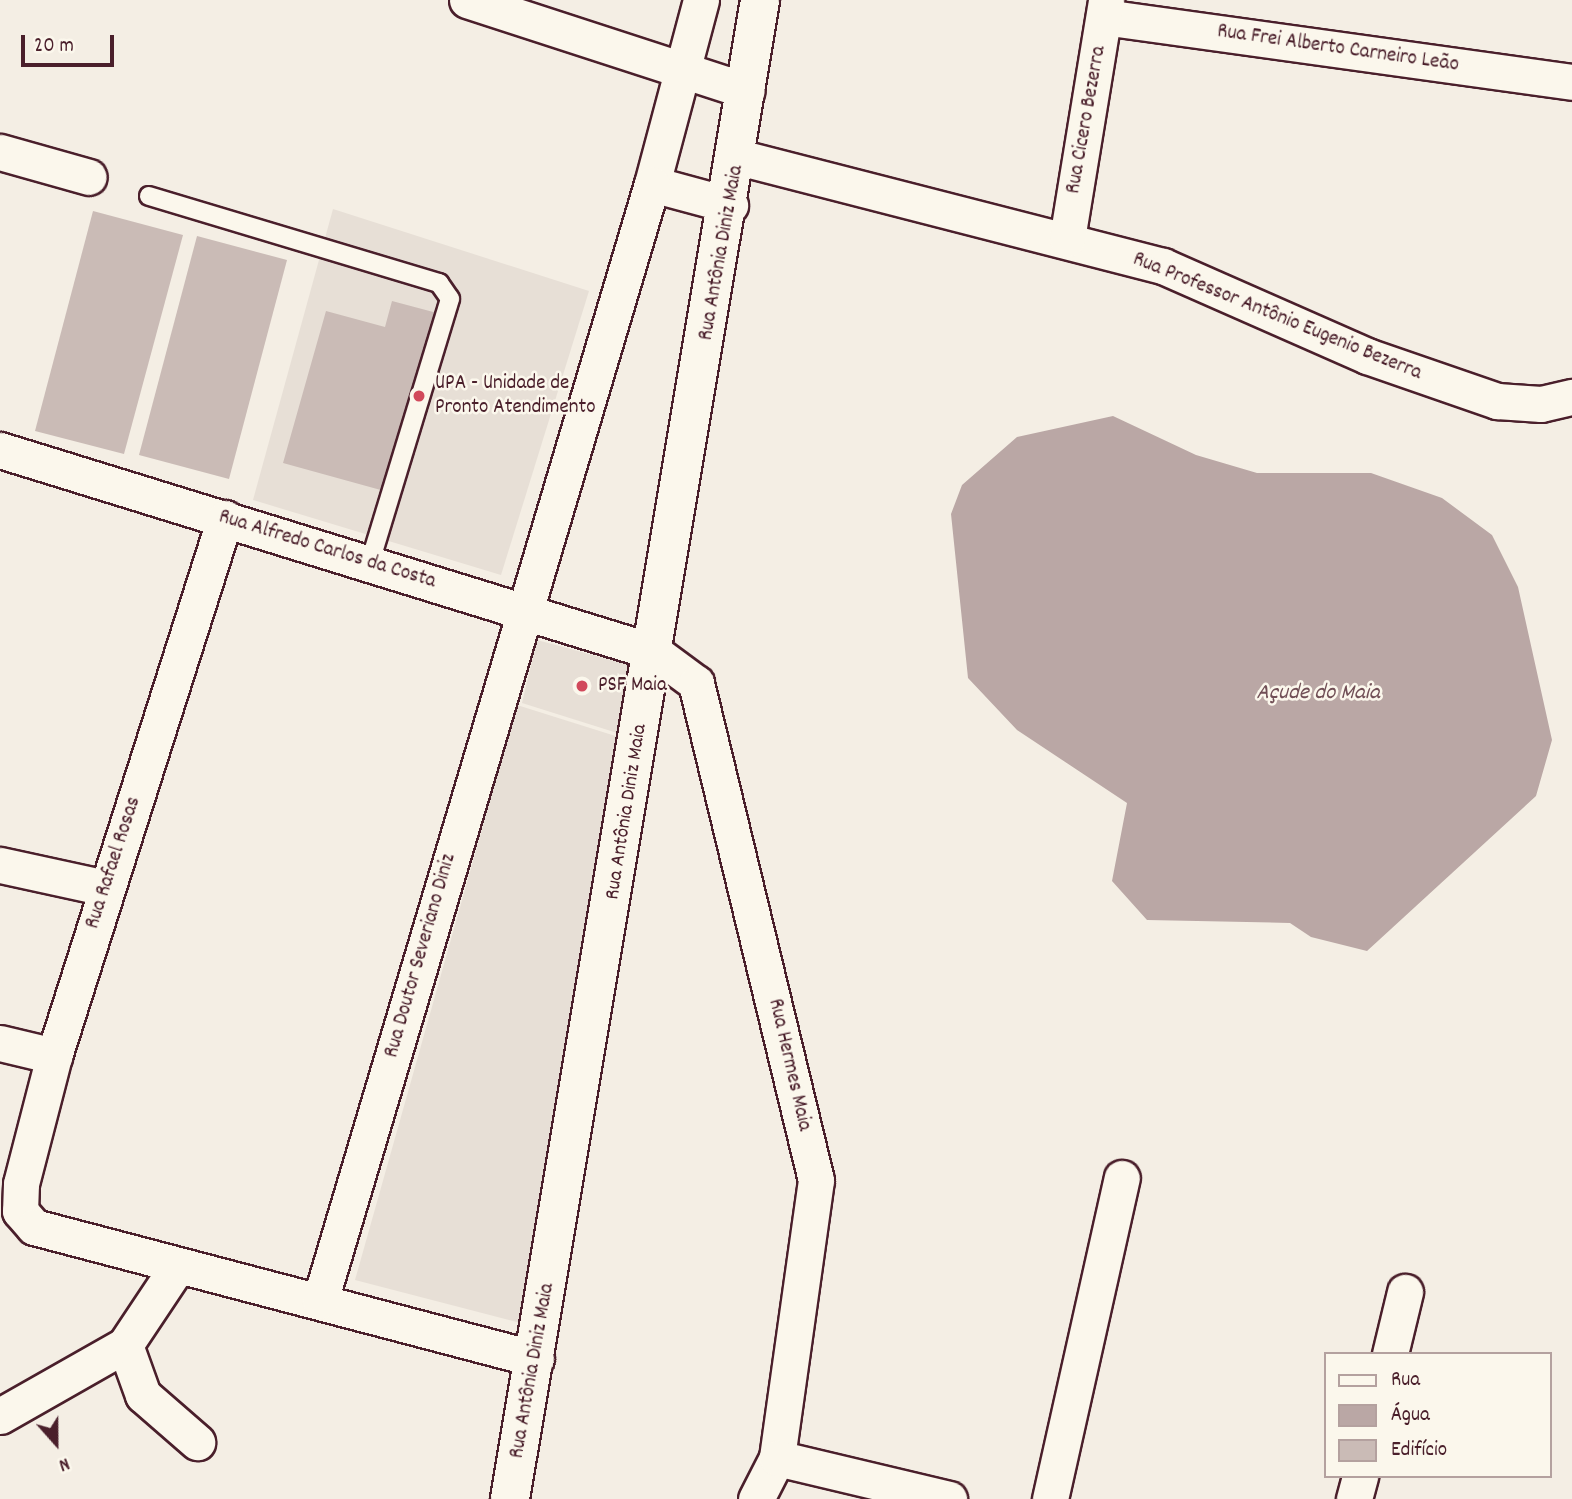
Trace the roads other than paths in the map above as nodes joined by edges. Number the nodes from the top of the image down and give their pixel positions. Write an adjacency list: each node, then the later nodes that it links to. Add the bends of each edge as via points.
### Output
1 (467, 0): 5 (street)
2 (701, 0): 5 (street, Rua Doutor Severiano Diniz)
3 (760, 0): 7 (main road, Rua Antônia Diniz Maia)
4 (1105, 8): 6 (street, Rua Frei Alberto Carneiro Leão); 14 (street, Rua Cicero Bezerra)
5 (685, 70): 7 (street); 11 (street, Rua Doutor Severiano Diniz)
6 (1572, 82)
7 (747, 91): 9 (main road, Rua Antônia Diniz Maia)
8 (0, 152): 10 (street)
9 (738, 157): 13 (main road, Rua Antônia Diniz Maia); 14 (street, Rua Professor Antônio Eugenio Bezerra)
10 (89, 177)
11 (652, 184): 13 (street); 19 (street, Rua Doutor Severiano Diniz)
12 (149, 197): 18 (lane, via 439,283 450,299)
13 (730, 205): 20 (main road, Rua Antônia Diniz Maia)
14 (1067, 239): 15 (street, Rua Professor Antônio Eugenio Bezerra, via 1163,266 1439,383 1497,401 1541,404)
15 (1572, 397)
16 (0, 450): 17 (street, Rua Alfredo Carlos da Costa)
17 (225, 518): 18 (street, Rua Alfredo Carlos da Costa); 22 (street, Rua Rafael Rosas)
18 (370, 563): 19 (street, Rua Alfredo Carlos da Costa)
19 (521, 610): 20 (street, Rua Alfredo Carlos da Costa); 28 (street, Rua Doutor Severiano Diniz)
20 (654, 652): 31 (main road, Rua Antônia Diniz Maia); 34 (street, Rua Hermes Maia, via 696,683 708,719 816,1180)
21 (0, 864): 22 (street)
22 (106, 888): 24 (street, Rua Rafael Rosas)
23 (0, 1043): 24 (street)
24 (54, 1056): 26 (street, Rua Rafael Rosas, via 21,1184 20,1211 34,1227)
25 (1122, 1178): 39 (street)
26 (177, 1267): 28 (street); 29 (street)
27 (1405, 1292): 30 (street)
28 (320, 1301): 31 (street)
29 (125, 1345): 32 (street); 33 (street, via 143,1395)
30 (1390, 1352)
31 (536, 1359): 36 (main road, Rua Antônia Diniz Maia)
32 (0, 1416)
33 (197, 1442)
34 (777, 1458): 37 (street, Rua Hermes Maia); 38 (street)
35 (1359, 1478): 40 (street)
36 (510, 1499)
37 (756, 1499)
38 (949, 1499)
39 (1050, 1499)
40 (1354, 1499)

